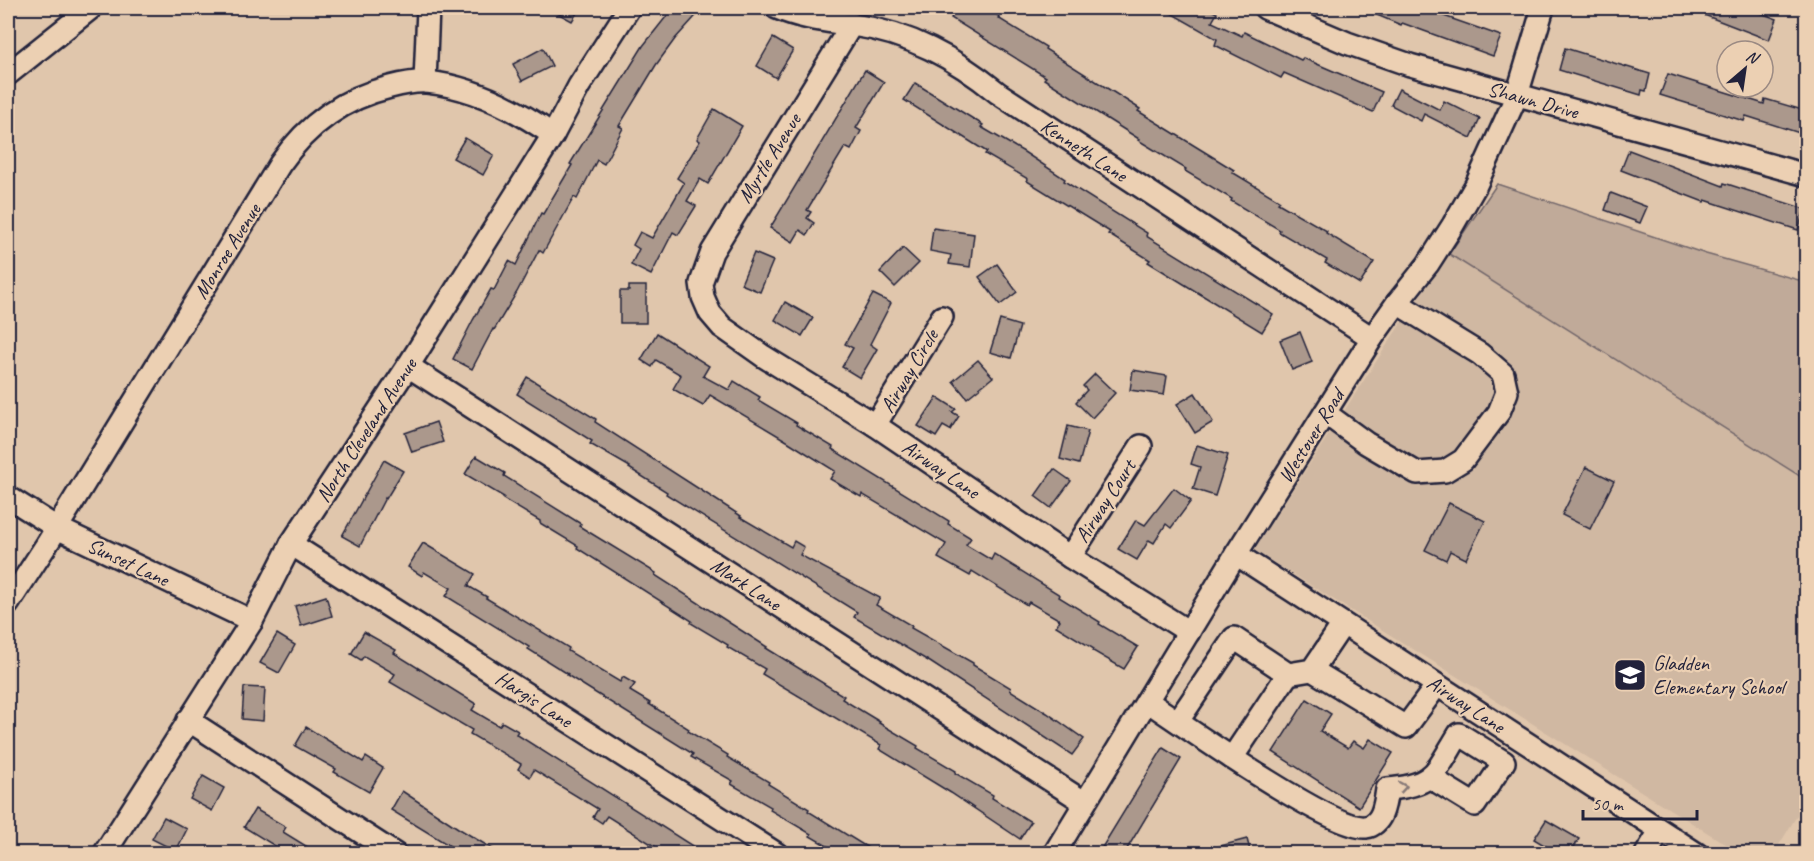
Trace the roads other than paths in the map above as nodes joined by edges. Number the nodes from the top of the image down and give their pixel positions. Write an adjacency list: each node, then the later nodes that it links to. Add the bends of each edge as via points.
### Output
1 (91, 8): 8 (street)
2 (428, 8): 9 (street)
3 (629, 8): 11 (street, North Cleveland Avenue, via 595,58)
4 (777, 8): 7 (street, Kenneth Lane, via 816,21)
5 (1265, 8): 10 (street, Shawn Drive, via 1410,65)
6 (1542, 8): 10 (street, Westover Road)
7 (852, 24): 13 (street, Myrtle Avenue, via 712,252 701,283); 16 (street, Kenneth Lane, via 893,33 948,57)
8 (8, 74)
9 (426, 82): 11 (street, Monroe Avenue, via 498,102); 22 (street, Monroe Avenue, via 381,89 348,102 305,132 287,153)
10 (1517, 95): 12 (street, Shawn Drive); 14 (street, Westover Road, via 1453,225)
11 (553, 135): 17 (street, North Cleveland Avenue)
12 (1806, 175)
13 (703, 297): 19 (street, Airway Lane, via 722,327)
14 (1397, 303): 16 (street, Westover Road); 18 (street, via 1480,354 1503,374 1507,392 1499,412 1463,460 1445,471 1417,473)
15 (942, 317): 19 (street, Airway Circle)
16 (1372, 338): 18 (street, Westover Road)
17 (408, 366): 23 (street, North Cleveland Avenue); 40 (street, Mark Lane)
18 (1325, 413): 24 (street, Westover Road)
19 (875, 425): 25 (street, Airway Lane)
20 (1141, 446): 25 (street, Airway Court)
21 (8, 497): 22 (street, Sunset Lane)
22 (57, 528): 26 (street, Monroe Avenue); 27 (street, Sunset Lane)
23 (291, 544): 27 (street, North Cleveland Avenue); 44 (street, Hargis Lane)
24 (1236, 554): 28 (street, Airway Lane); 29 (street, Westover Road)
25 (1070, 557): 29 (street, Airway Lane)
26 (8, 604)
27 (252, 621): 35 (street, North Cleveland Avenue)
28 (1343, 624): 30 (street); 32 (street, Airway Lane)
29 (1189, 632): 33 (street, Westover Road)
30 (1312, 670): 31 (street); 32 (street, via 1406,727)
31 (1288, 674): 36 (street, via 1234,639); 38 (street)
32 (1437, 685): 34 (street, Airway Lane)
33 (1147, 701): 36 (street); 40 (street, Westover Road)
34 (1462, 702): 37 (street, via 1452,722); 41 (street, Airway Lane)
35 (188, 720): 42 (street, North Cleveland Avenue); 43 (street)
36 (1178, 721): 38 (street)
37 (1459, 734): 39 (street); 39 (street, via 1503,762 1475,805)
38 (1232, 758): 39 (street, one-way to 39, via 1329,817 1351,826 1368,827 1378,820 1387,789 1409,788)
39 (1431, 777)
40 (1084, 802): 45 (street, Westover Road)
41 (1660, 831): 46 (street); 47 (street, Airway Lane)
42 (104, 854)
43 (394, 854)
44 (777, 854)
45 (1054, 854)
46 (1646, 854)
47 (1697, 854)

